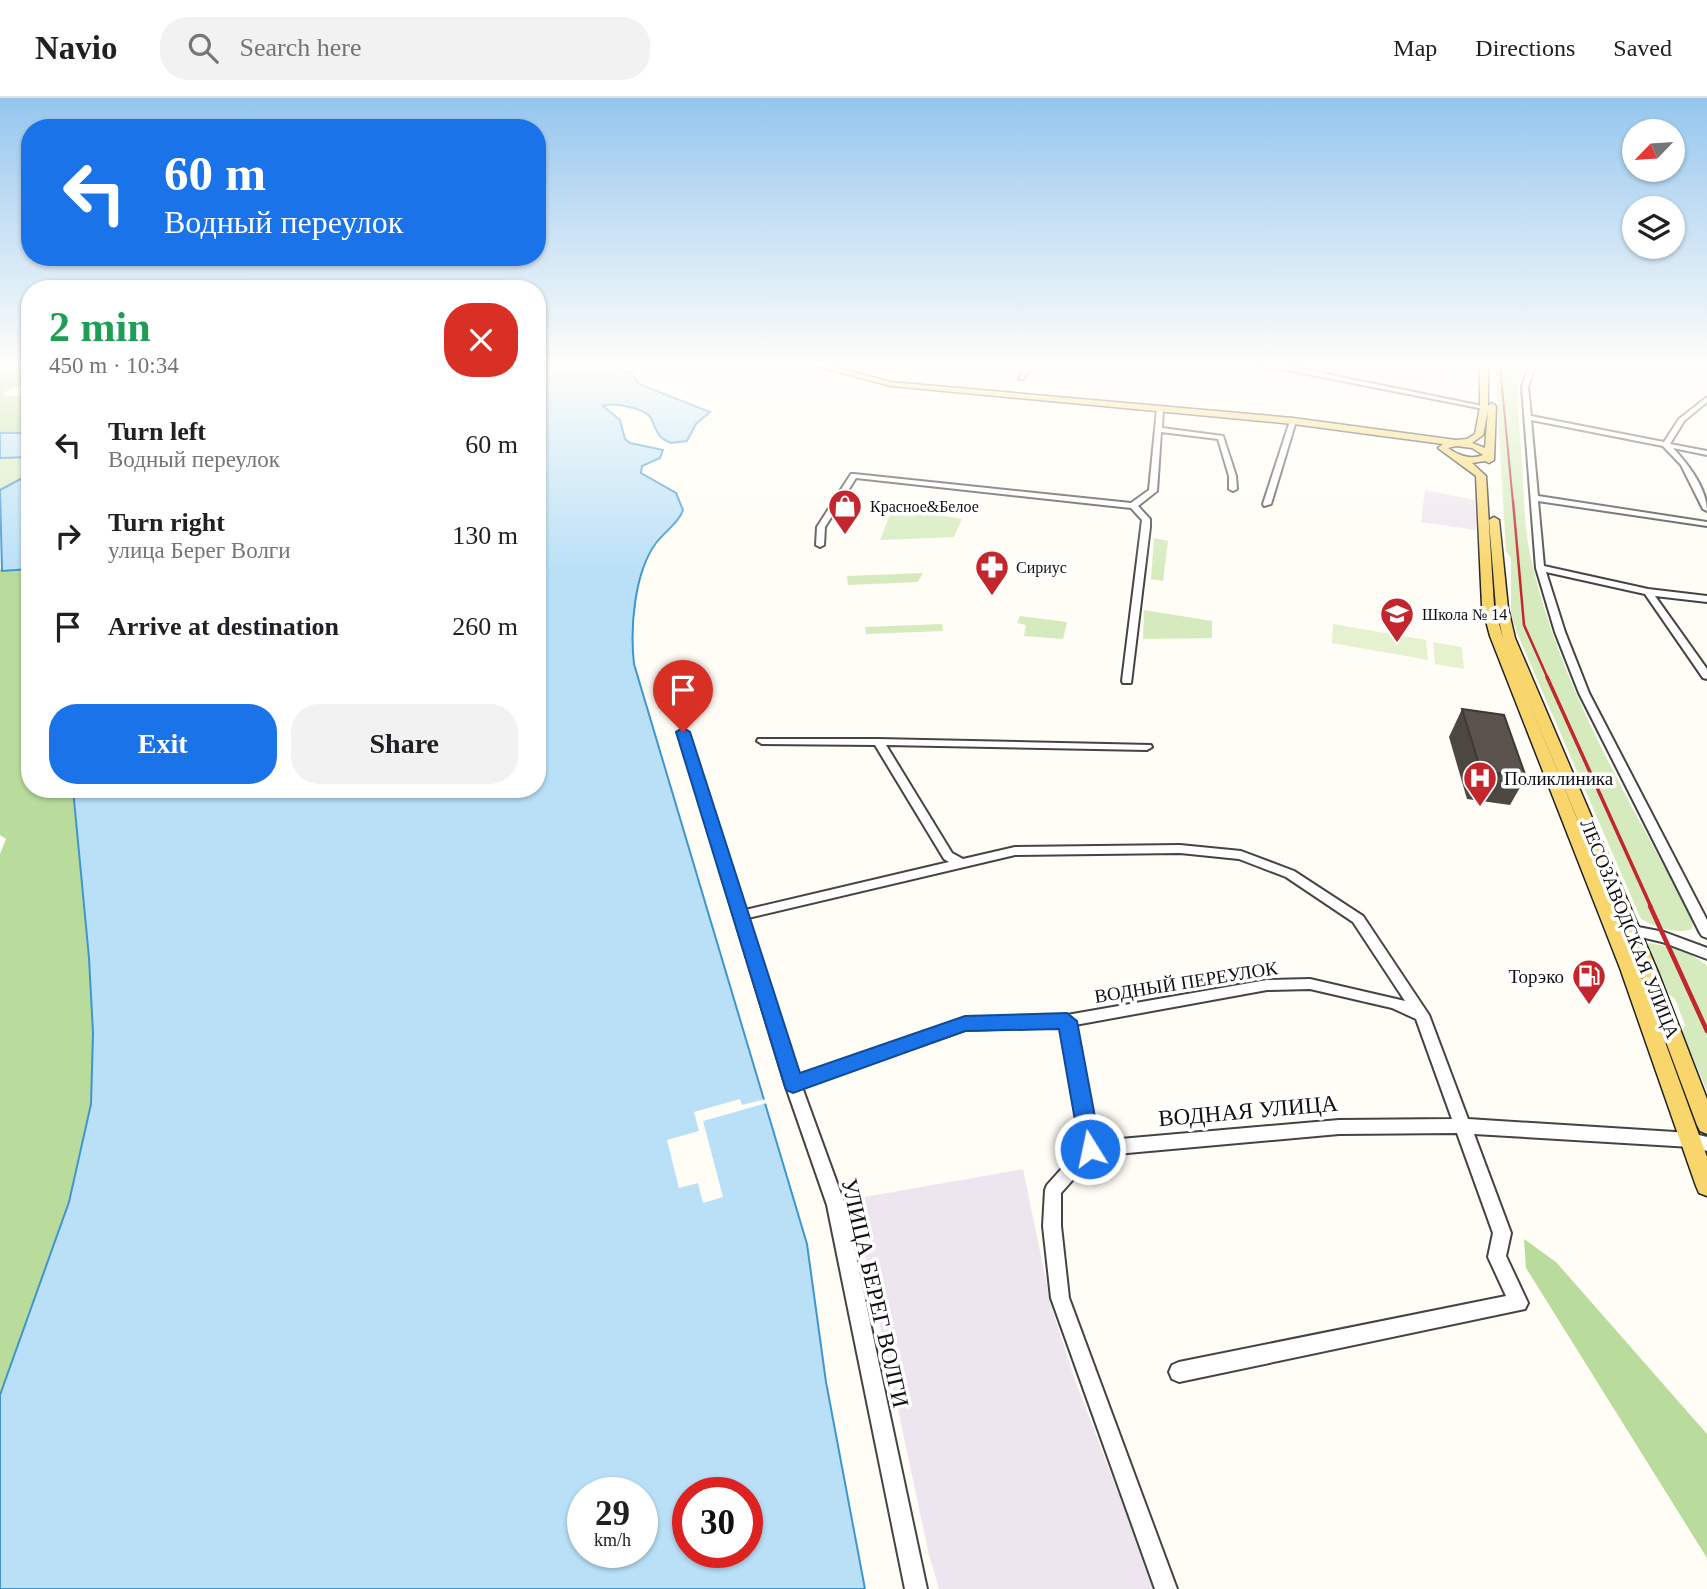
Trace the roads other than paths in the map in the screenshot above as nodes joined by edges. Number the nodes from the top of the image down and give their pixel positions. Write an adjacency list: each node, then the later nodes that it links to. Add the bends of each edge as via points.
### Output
1 (1158, 436): 17 (street, via 1153,491)
2 (1208, 436): 14 (street, via 1221,437 1235,477)
3 (1288, 436): 16 (street)
4 (1403, 436): 11 (main road)
5 (1478, 436): 11 (main road)
6 (1492, 436): 13 (main road, ЛЕСОЗАВОДСКАЯ УЛИЦА)
7 (1529, 436): 15 (street)
8 (1619, 436): 10 (street)
9 (1672, 436): 10 (street)
10 (1666, 445): 12 (street); 18 (street, via 1684,464)
11 (1453, 449): 13 (main road, via 1478,447); 13 (main road, via 1478,460); 40 (main road, ЛЕСОЗАВОДСКАЯ УЛИЦА, via 1480,474 1488,606 1496,636)
12 (1707, 453)
13 (1489, 455): 32 (main road, ЛЕСОЗАВОДСКАЯ УЛИЦА, via 1502,608 1509,638)
14 (1233, 489)
15 (1534, 498): 19 (street); 21 (street)
16 (1267, 504)
17 (1133, 506): 20 (street, via 854,475 821,527); 25 (street, via 1146,519)
18 (1707, 509)
19 (1707, 524)
20 (820, 545)
21 (1540, 568): 22 (street); 33 (street, via 1584,693)
22 (1648, 592): 23 (street); 24 (street)
23 (1707, 599)
24 (1707, 676)
25 (1127, 681)
26 (683, 732): 31 (street, УЛИЦА БЕРЕГ ВОЛГИ)
27 (762, 741): 28 (street)
28 (878, 741): 29 (street); 30 (street, via 948,856)
29 (1147, 747)
30 (960, 863): 31 (street); 35 (street, via 1015,851 1180,849 1241,855 1290,874 1358,919)
31 (743, 915): 37 (street, УЛИЦА БЕРЕГ ВОЛГИ)
32 (1633, 931): 34 (street); 38 (main road, ЛЕСОЗАВОДСКАЯ УЛИЦА)
33 (1707, 933)
34 (1707, 954)
35 (1422, 1015): 36 (street, ВОДНЫЙ ПЕРЕУЛОК, via 1395,1003 1310,984 1267,985); 39 (street)
36 (1067, 1021): 37 (street, ВОДНЫЙ ПЕРЕУЛОК, via 965,1024); 41 (street)
37 (793, 1084): 44 (street, УЛИЦА БЕРЕГ ВОЛГИ, via 836,1205)
38 (1707, 1125)
39 (1464, 1126): 40 (street, ВОДНАЯ УЛИЦА); 41 (street, ВОДНАЯ УЛИЦА, via 1339,1127); 43 (street, via 1502,1233 1497,1257 1519,1303)
40 (1699, 1142): 42 (main road, ЛЕСОЗАВОДСКАЯ УЛИЦА)
41 (1090, 1149): 45 (street, via 1053,1190 1060,1298)
42 (1707, 1186)
43 (1180, 1372)
44 (916, 1589)
45 (1166, 1589)

